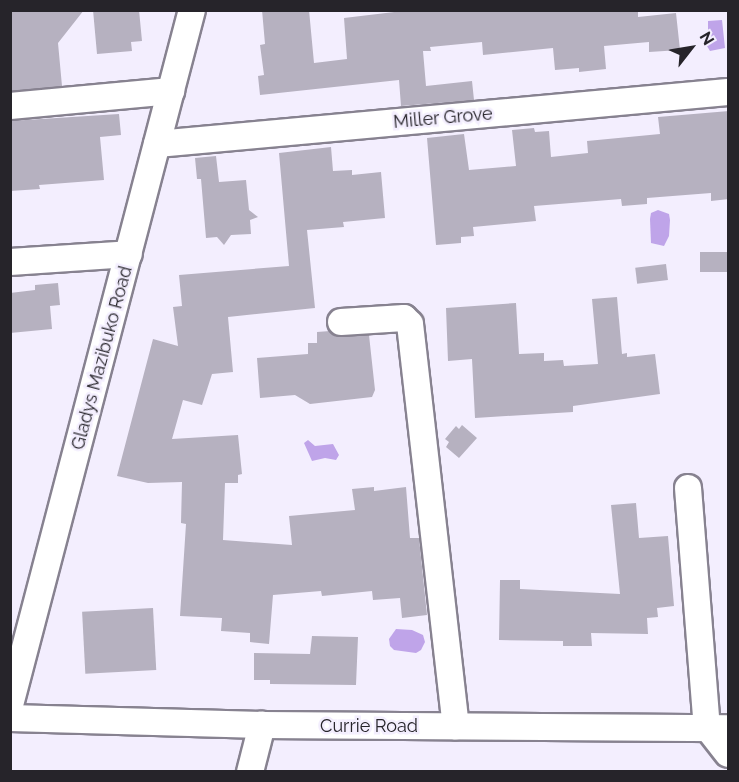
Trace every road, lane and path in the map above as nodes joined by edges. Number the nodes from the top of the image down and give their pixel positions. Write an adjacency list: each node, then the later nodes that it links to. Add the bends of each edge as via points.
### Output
1 (192, 10): 2 (street, Gladys Mazibuko Road)
2 (171, 91): 4 (street); 5 (street, Gladys Mazibuko Road)
3 (729, 92): 5 (street, Miller Grove)
4 (10, 106)
5 (157, 144): 6 (street, Gladys Mazibuko Road)
6 (129, 254): 7 (street); 10 (street, Gladys Mazibuko Road)
7 (10, 262)
8 (341, 322): 13 (street, via 404,318 410,324)
9 (688, 488): 14 (street)
10 (10, 705)
11 (10, 718): 12 (street, Currie Road)
12 (262, 725): 13 (street, Currie Road); 16 (street)
13 (456, 726): 14 (street, Currie Road)
14 (718, 727): 15 (street)
15 (729, 754)
16 (250, 771)

